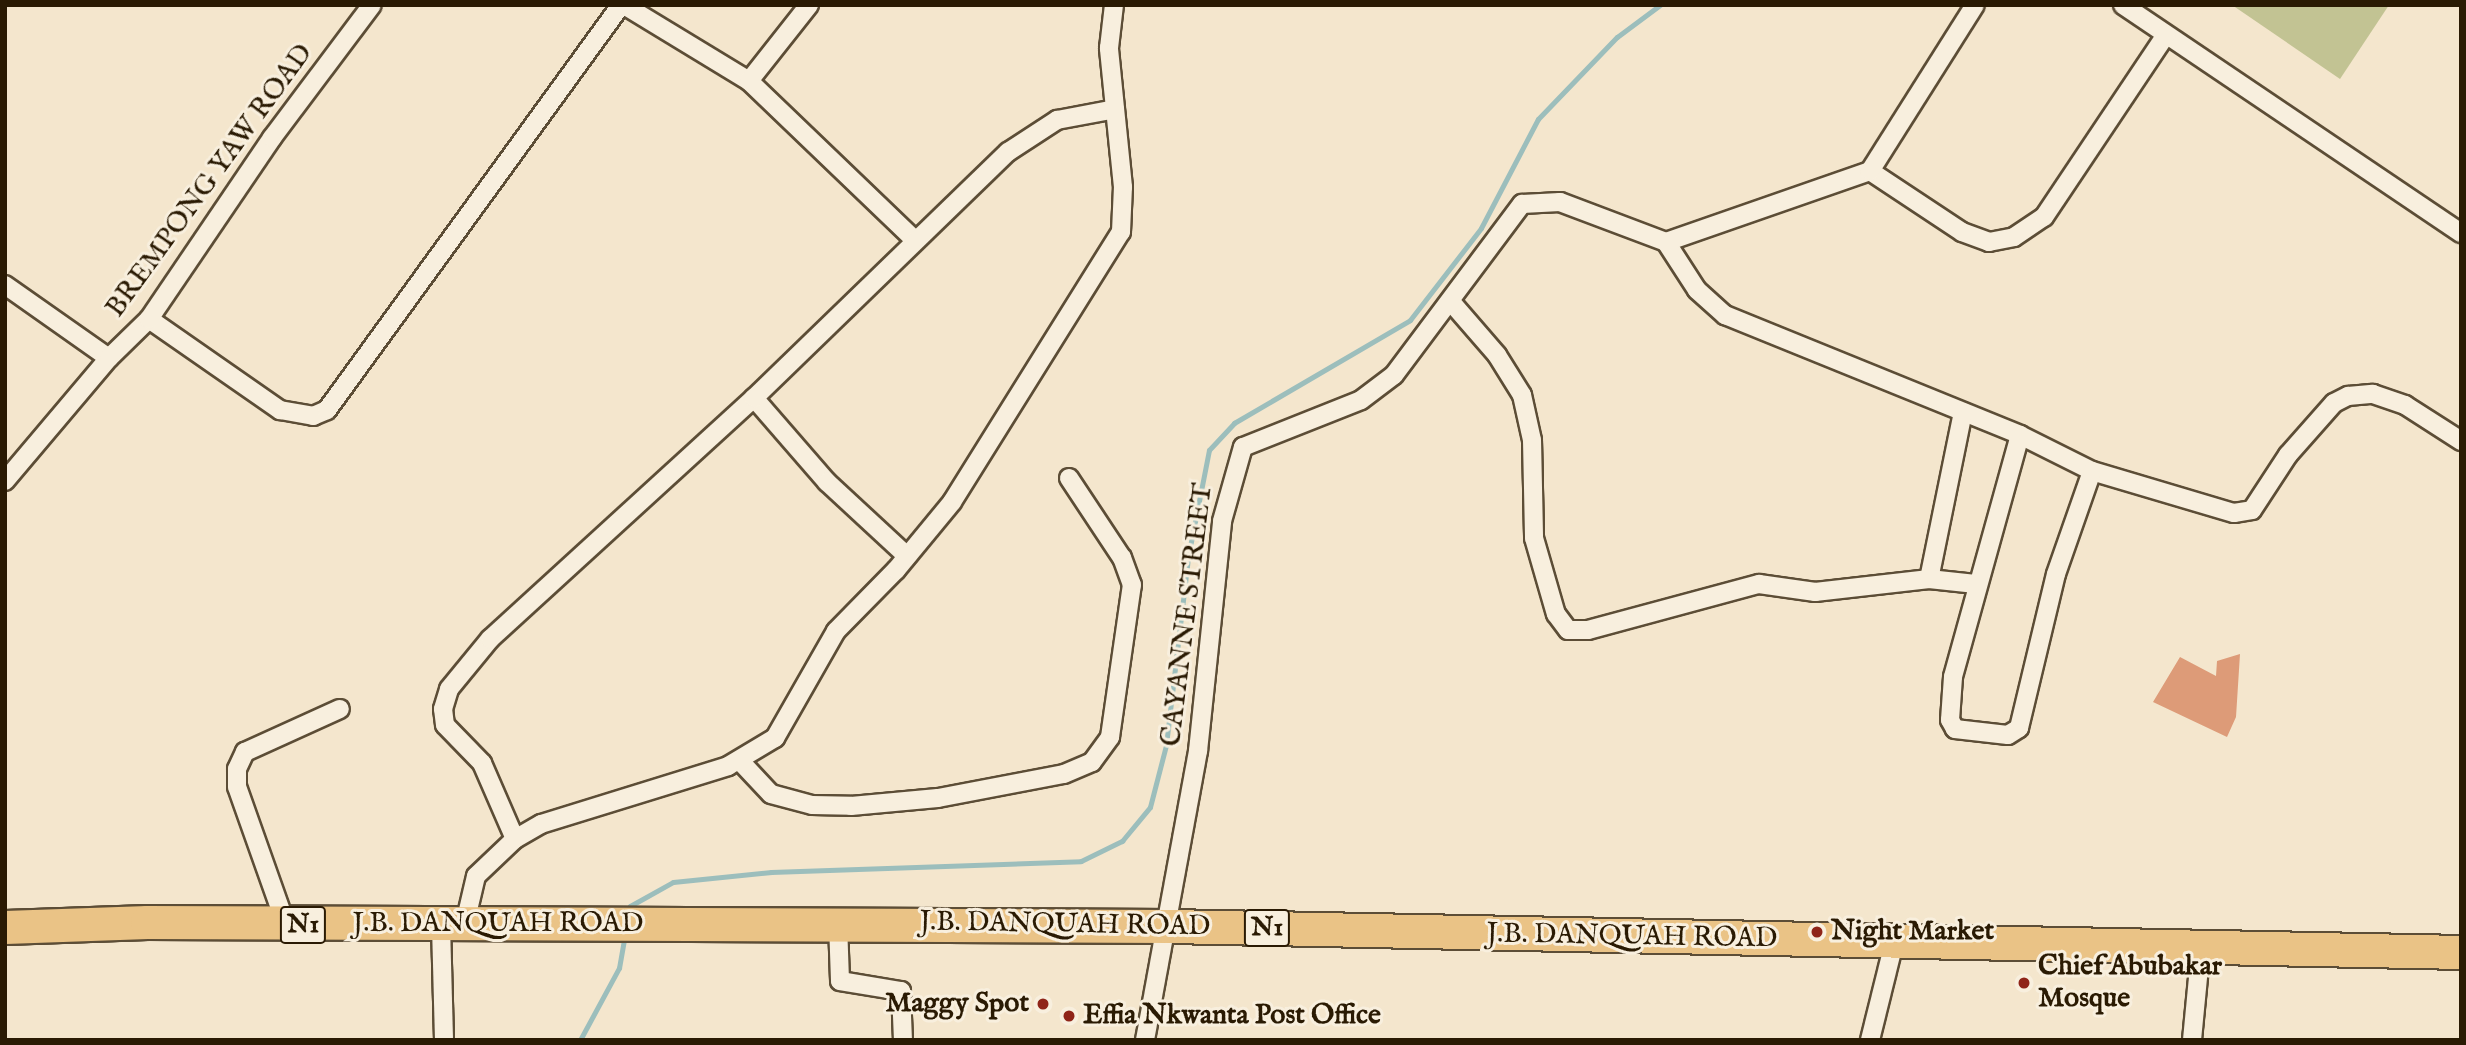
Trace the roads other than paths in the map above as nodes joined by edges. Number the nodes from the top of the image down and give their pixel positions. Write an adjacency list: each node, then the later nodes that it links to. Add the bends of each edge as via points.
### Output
1 (372, 5): 16 (street, BREMPONG YAW ROAD, via 272,138)
2 (623, 5): 8 (street); 16 (street, via 327,410 313,416 280,410)
3 (809, 5): 8 (street)
4 (1114, 5): 9 (street, via 1109,48)
5 (1975, 5): 10 (street)
6 (2123, 5): 7 (street)
7 (2166, 35): 10 (street, via 2044,217 2014,237 1989,242 1962,232); 11 (street)
8 (750, 81): 12 (street)
9 (1115, 109): 12 (street, via 1080,113 1042,129 1008,152); 25 (street, via 1124,218 1113,250 952,502)
10 (1870, 171): 13 (street)
11 (2461, 233)
12 (915, 240): 18 (street)
13 (1667, 242): 15 (street, CAYANNE STREET, via 1560,202 1531,201 1507,219); 19 (street, via 1714,308)
14 (5, 285): 17 (street)
15 (1452, 303): 26 (street, via 1497,355 1522,395 1532,440 1534,538 1556,614 1568,630 1588,630 1759,584 1815,592); 34 (street, CAYANNE STREET, via 1410,359 1361,400 1249,442 1238,456 1222,521 1198,751)
16 (149, 318): 17 (street, BREMPONG YAW ROAD)
17 (109, 358): 24 (street, BREMPONG YAW ROAD)
18 (754, 398): 25 (street, via 827,482); 30 (street, via 500,630 449,689 443,709 445,725 482,763)
19 (1963, 412): 20 (street); 26 (street)
20 (2020, 435): 22 (street); 27 (street)
21 (2461, 441): 22 (street, via 2405,405 2373,394 2348,396 2325,414 2243,514)
22 (2092, 471): 27 (street, via 2056,574 2019,728 2010,735 1957,730 1950,723 1953,677)
23 (1069, 478): 29 (street, via 1122,558 1132,585 1110,737 1092,762 1064,774 938,798 812,806 771,794)
24 (5, 481)
25 (907, 556): 29 (street, via 836,631 775,738)
26 (1929, 579): 27 (street)
27 (1976, 584)
28 (340, 709): 33 (street, via 245,752 237,769 237,787)
29 (740, 761): 30 (street, via 541,824)
30 (515, 839): 32 (street, via 476,876)
31 (838, 923): 32 (highway, J.B. DANQUAH ROAD / N1); 34 (highway, J.B. DANQUAH ROAD / N1); 40 (street, via 840,982 901,991)
32 (453, 924): 33 (highway, J.B. DANQUAH ROAD / N1); 39 (street)
33 (286, 925): 35 (highway, J.B. DANQUAH ROAD / N1, via 147,922)
34 (1168, 926): 36 (highway, J.B. DANQUAH ROAD / N1); 41 (street, CAYANNE STREET)
35 (5, 927)
36 (1894, 943): 37 (highway, J.B. DANQUAH ROAD / N1); 42 (street)
37 (2201, 946): 38 (highway, J.B. DANQUAH ROAD / N1); 43 (street)
38 (2461, 952)
39 (444, 1040)
40 (903, 1040)
41 (1145, 1040)
42 (1871, 1040)
43 (2192, 1040)

